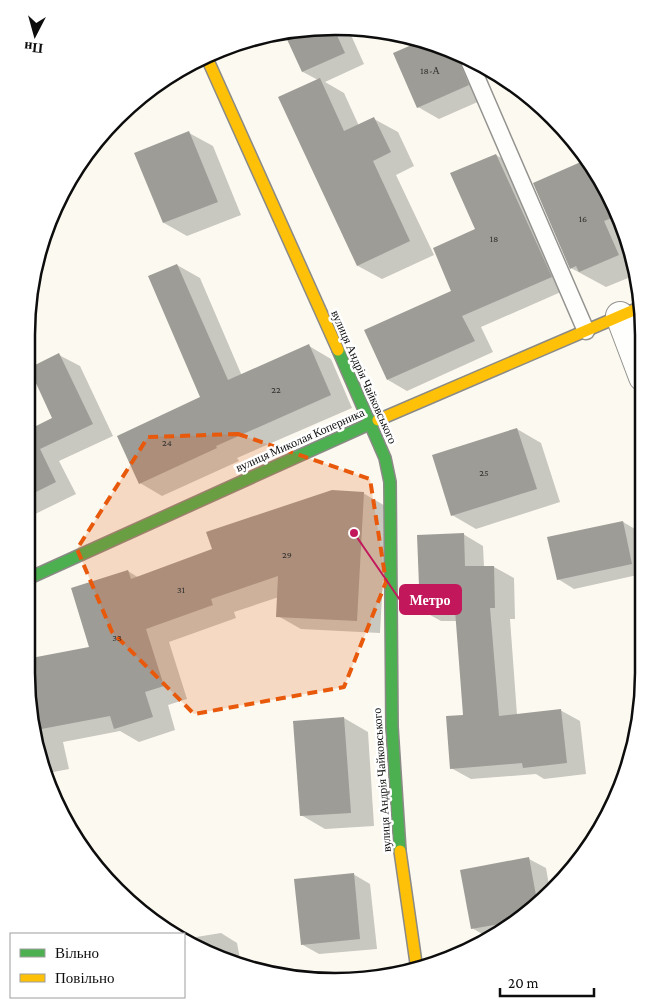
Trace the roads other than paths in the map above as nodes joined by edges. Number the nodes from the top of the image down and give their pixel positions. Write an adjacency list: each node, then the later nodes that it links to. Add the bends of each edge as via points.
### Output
1 (209, 63): 6 (street, вулиця Андрія Чайковського)
2 (472, 68): 4 (lane)
3 (631, 311): 4 (street, вулиця Миколая Коперника); 5 (street)
4 (586, 331): 6 (street, вулиця Миколая Коперника)
5 (635, 332)
6 (371, 423): 7 (street, вулиця Миколая Коперника); 8 (street, вулиця Андрія Чайковського, via 385,458 390,482 391,730 400,850)
7 (35, 575)
8 (416, 962)

